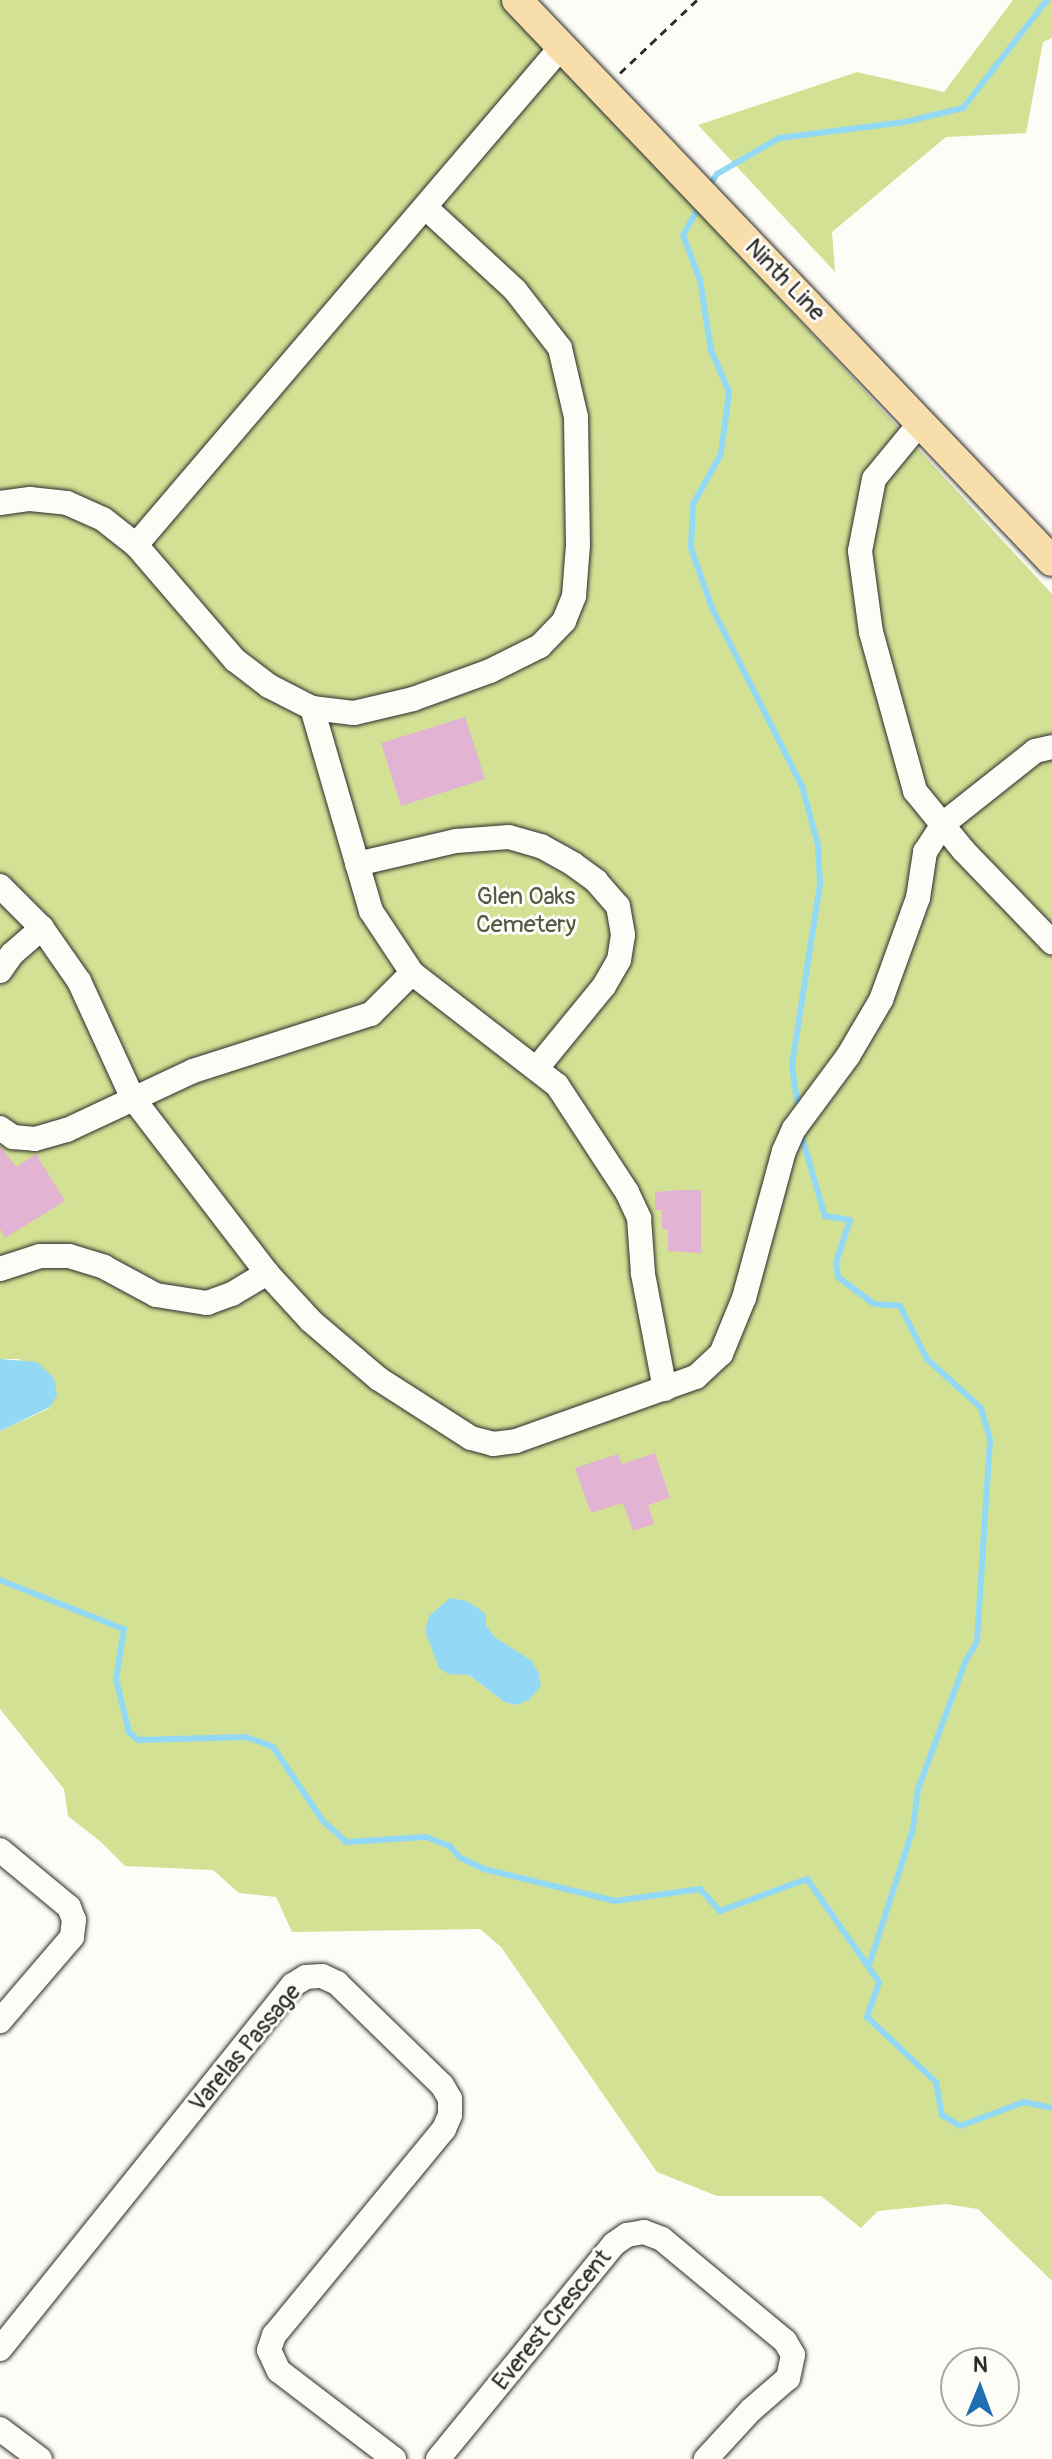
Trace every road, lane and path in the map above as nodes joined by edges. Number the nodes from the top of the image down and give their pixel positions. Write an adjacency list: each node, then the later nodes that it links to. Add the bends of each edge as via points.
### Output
1 (517, 0): 3 (main road, Ninth Line)
2 (697, 0): 4 (path)
3 (562, 46): 4 (main road, Ninth Line); 5 (street)
4 (603, 90): 6 (main road, Ninth Line)
5 (425, 207): 8 (street); 10 (street, via 515,290 560,348 576,417 574,596 564,621 540,646 490,671 413,699 354,713)
6 (920, 423): 9 (main road, Ninth Line); 12 (street, via 874,479 860,551 871,632 900,746 915,791)
7 (0, 503): 8 (street, via 67,503 103,519)
8 (136, 545): 10 (street, via 235,660 269,686)
9 (1052, 561)
10 (312, 708): 13 (street)
11 (1052, 747): 12 (street, via 1035,751)
12 (943, 824): 16 (street); 24 (street, via 925,852 918,898 881,1000 784,1151 744,1298 721,1354 696,1377)
13 (357, 864): 18 (street, via 371,911); 19 (street, via 456,841 509,837 541,846 573,864 618,906 623,935 619,960)
14 (0, 886): 15 (street)
15 (42, 928): 17 (street); 20 (street, via 79,981)
16 (1052, 942)
17 (0, 971)
18 (412, 973): 19 (street); 20 (street, via 371,1014 193,1071)
19 (536, 1069): 24 (street, via 557,1085 639,1218 643,1274)
20 (132, 1097): 21 (street, via 67,1130 35,1139 13,1137); 23 (street)
21 (0, 1128)
22 (0, 1269): 23 (street, via 40,1256 69,1256 104,1267 156,1295 207,1303)
23 (267, 1273): 24 (street, via 311,1321 379,1379 471,1438 493,1444 516,1441)
24 (665, 1389)
25 (0, 1850): 26 (street, via 69,1907 74,1920 72,1937)
26 (0, 2021)
27 (5, 2333): 30 (street, Varelas Passage, via 293,1985 314,1975 330,1978 442,2085 450,2099 450,2115 444,2129 274,2335 269,2350 279,2371)
28 (0, 2429): 29 (street)
29 (40, 2459)
30 (394, 2459)
31 (438, 2459): 32 (street, Everest Crescent, via 614,2244 644,2232 662,2239 785,2341 793,2355 788,2378)
32 (706, 2459)

